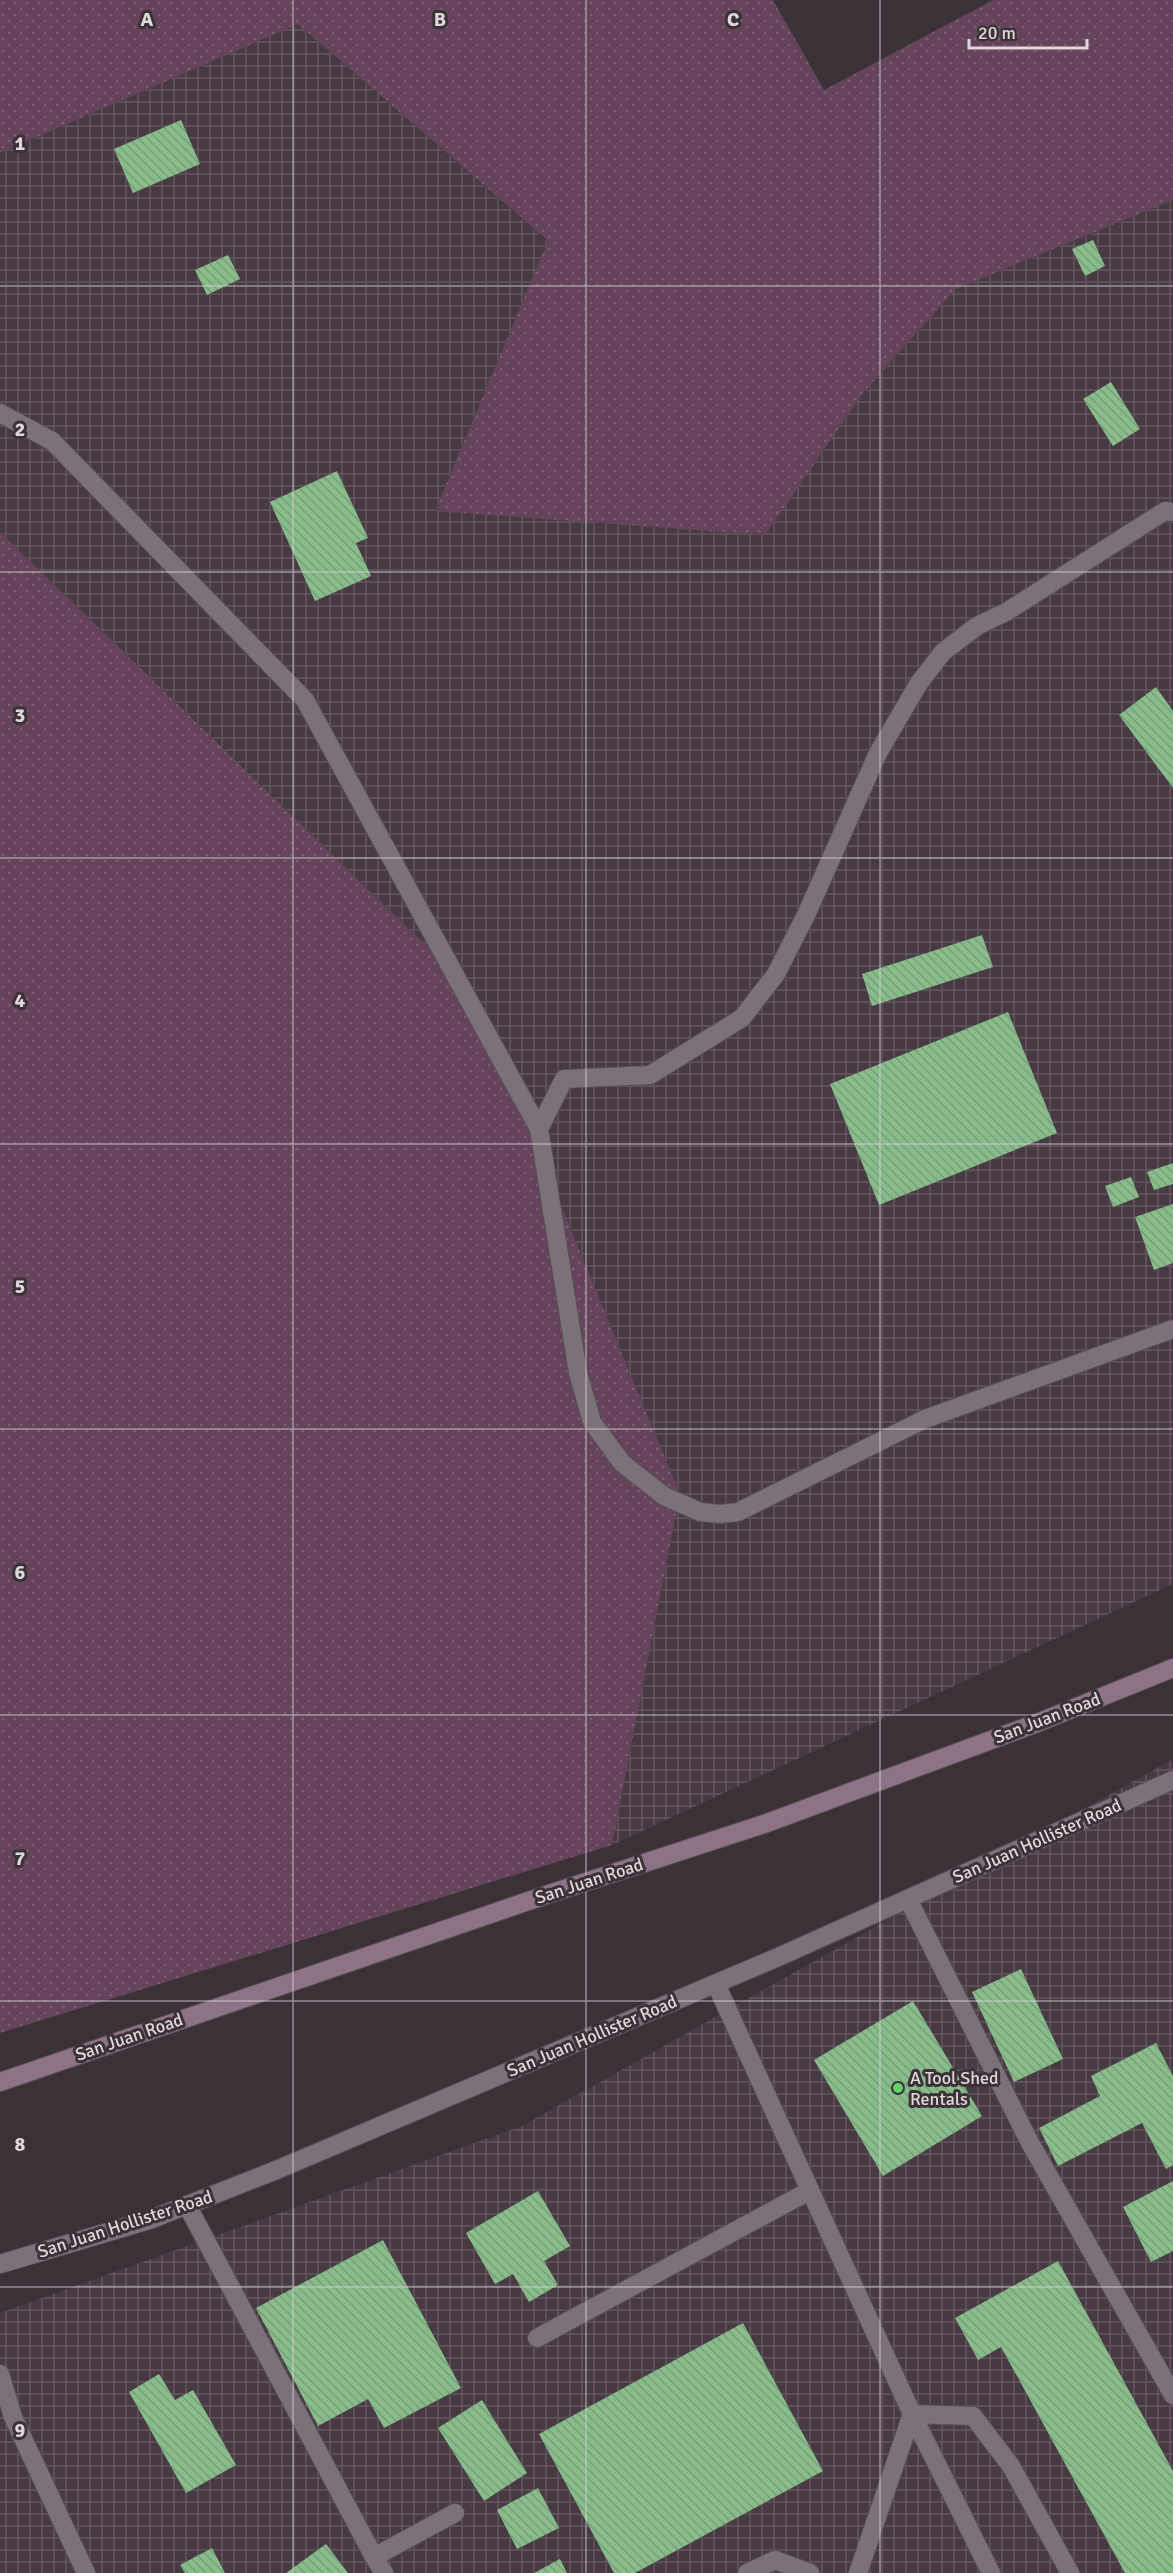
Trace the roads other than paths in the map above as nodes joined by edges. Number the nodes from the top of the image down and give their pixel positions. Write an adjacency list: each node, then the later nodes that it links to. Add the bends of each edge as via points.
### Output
1 (0, 413): 3 (street, via 52,441 305,700)
2 (1173, 512): 3 (street, via 1165,511 1006,612 977,626 943,652 919,683 878,753 776,974 742,1018 650,1075 564,1079)
3 (539, 1129): 4 (street, via 578,1373 592,1422 622,1462 644,1482 700,1512 738,1512 925,1419)
4 (1173, 1329)
5 (1173, 1668): 9 (main road, San Juan Road, via 764,1824)
6 (1173, 1780): 7 (street, San Juan Hollister Road)
7 (908, 1899): 8 (street, San Juan Hollister Road); 15 (street, via 1029,2141)
8 (716, 1984): 10 (street); 11 (street, San Juan Hollister Road)
9 (0, 2082)
10 (809, 2191): 13 (street); 17 (street)
11 (187, 2205): 12 (street, San Juan Hollister Road); 19 (street)
12 (0, 2264)
13 (537, 2338)
14 (0, 2374): 16 (street)
15 (1173, 2395)
16 (4, 2401): 21 (street)
17 (912, 2414): 20 (street); 25 (street); 26 (street, via 974,2416 1011,2466)
18 (455, 2513): 19 (street)
19 (374, 2557): 22 (street)
20 (861, 2570)
21 (86, 2573)
22 (384, 2573)
23 (747, 2573): 24 (street, via 775,2560)
24 (810, 2573)
25 (991, 2573)
26 (1070, 2573)

